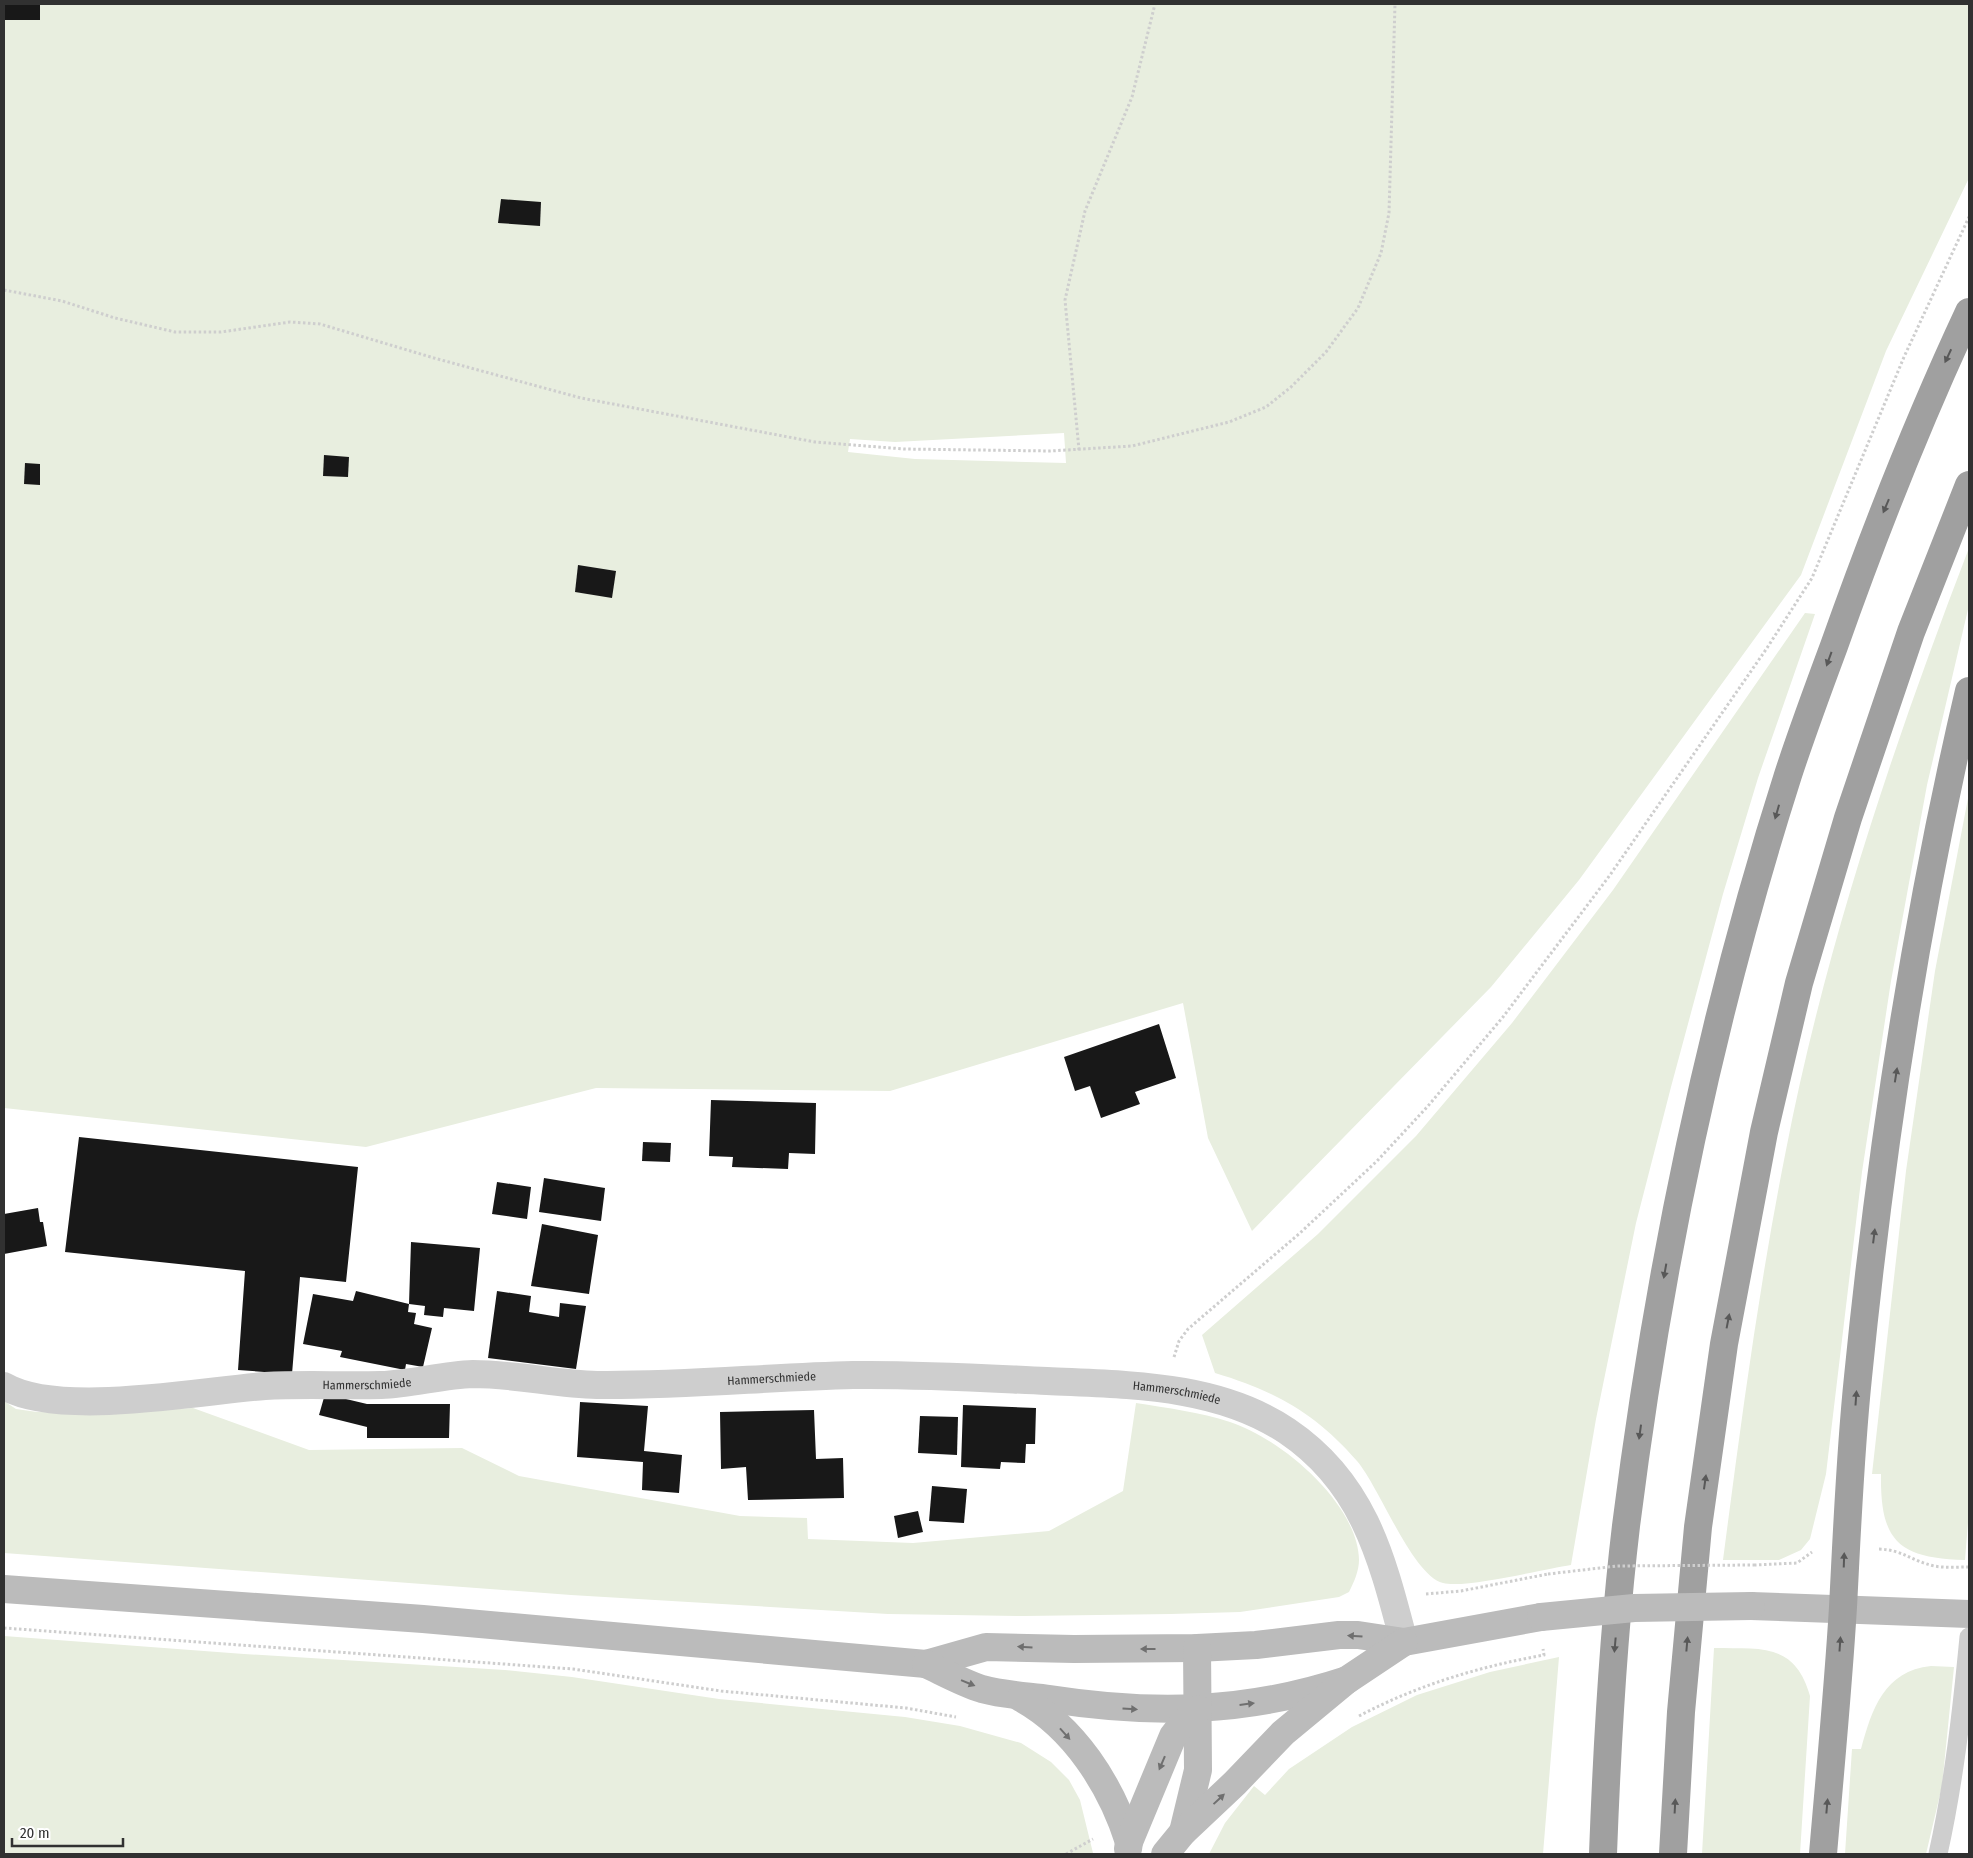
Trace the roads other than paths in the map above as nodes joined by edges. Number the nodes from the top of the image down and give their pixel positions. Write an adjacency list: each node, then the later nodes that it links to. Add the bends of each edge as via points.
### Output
1 (1969, 312): 15 (highway, one-way to 15, via 1870,543 1788,774 1704,1082 1673,1223 1626,1528)
2 (1969, 485): 21 (highway, one-way to 2, via 1681,1712 1698,1527 1724,1344 1764,1132 1799,983 1848,818 1911,632)
3 (1969, 690): 6 (highway, one-way to 3, via 1857,1379 1885,1144 1918,929)
4 (4, 1386): 9 (street, Hammerschmiede, via 30,1398 79,1401 265,1386 381,1385 478,1374 596,1385 912,1375 1116,1384 1214,1398 1263,1417 1288,1432 1324,1462 1350,1496 1371,1533)
5 (4, 1589): 11 (main road, via 433,1620)
6 (1843, 1609): 7 (main road); 9 (main road, bridge, via 1751,1606 1634,1608 1541,1617); 22 (highway, one-way to 6)
7 (1959, 1613)
8 (1969, 1637): 23 (lane, via 1956,1760)
9 (1404, 1642): 10 (main road, one-way to 10, via 1339,1635); 12 (main road)
10 (1196, 1648): 11 (main road, one-way to 11, via 986,1647); 14 (main road)
11 (926, 1664): 13 (main road, one-way to 13, via 984,1690)
12 (1347, 1680): 14 (main road, one-way to 12, via 1284,1698); 16 (main road, one-way to 12, via 1283,1733)
13 (1013, 1694): 14 (main road, one-way to 14, via 1103,1707); 17 (main road, one-way to 17, via 1033,1705 1057,1725 1098,1774 1112,1796)
14 (1198, 1709): 16 (main road, via 1198,1770); 17 (main road, one-way to 17, via 1173,1736)
15 (1606, 1790): 19 (highway); 20 (highway)
16 (1183, 1832): 18 (main road)
17 (1128, 1848)
18 (1165, 1854)
19 (1584, 1854)
20 (1603, 1854)
21 (1673, 1854)
22 (1823, 1854)
23 (1938, 1854)

